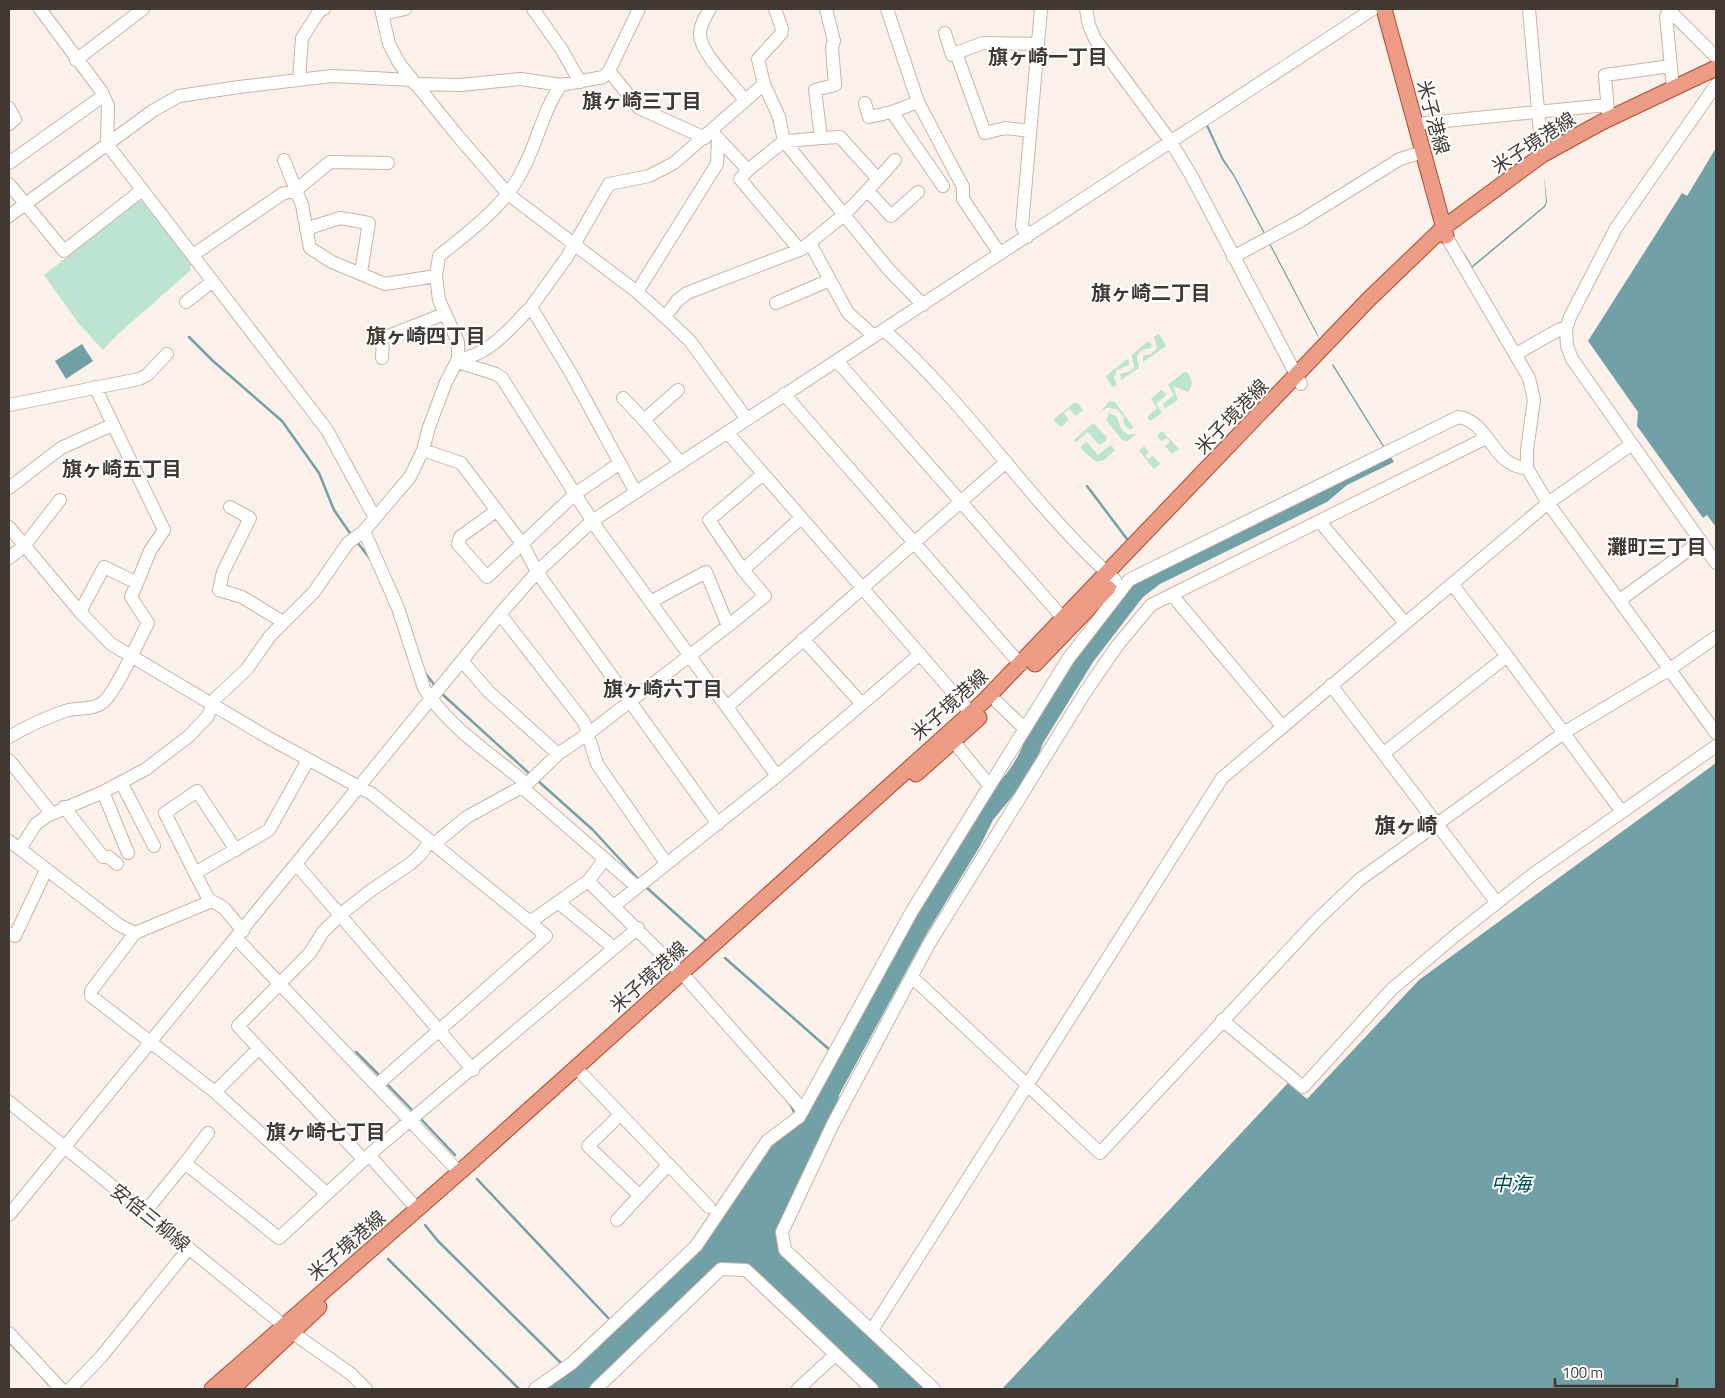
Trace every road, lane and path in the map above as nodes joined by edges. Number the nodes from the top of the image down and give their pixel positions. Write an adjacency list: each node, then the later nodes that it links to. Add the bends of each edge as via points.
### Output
1 (40, 9): 22 (street)
2 (143, 9): 22 (street)
3 (324, 9): 27 (street, via 320,10 302,38)
4 (405, 9): 17 (street)
5 (533, 9): 29 (street)
6 (639, 9): 25 (street)
7 (710, 9): 35 (street, via 700,32 702,45)
8 (775, 9): 30 (street, via 782,29 758,60)
9 (826, 9): 46 (street, via 834,41 835,85 815,90)
10 (887, 9): 36 (street)
11 (1041, 9): 19 (street)
12 (1086, 9): 48 (street, via 1095,39)
13 (1373, 9): 48 (street)
14 (1384, 9): 43 (main road, 米子港線)
15 (1529, 9): 39 (street)
16 (1669, 10): 21 (street); 23 (street, via 1666,16)
17 (382, 12): 28 (street, via 389,44)
18 (945, 33): 20 (street, via 952,55)
19 (1038, 44): 20 (street, via 983,43); 44 (street)
20 (956, 53): 44 (street, via 985,133 1005,128)
21 (1716, 57)
22 (76, 60): 34 (street)
23 (1671, 66): 33 (street); 40 (street, via 1604,75)
24 (1716, 68): 33 (main road, 米子境港線)
25 (609, 71): 29 (street, via 604,77); 45 (street, via 638,108)
26 (1716, 75): 69 (main road, 米子境港線, via 1614,125 1515,184)
27 (299, 80): 28 (street, via 332,76); 49 (street, via 179,96)
28 (413, 82): 31 (street, via 460,85 521,79); 64 (street)
29 (580, 82): 31 (street)
30 (764, 84): 35 (street); 47 (street, via 779,117)
31 (561, 85): 64 (street, via 524,167)
32 (1716, 85): 87 (street, via 1616,228)
33 (1673, 88): 40 (main road, 米子境港線)
34 (103, 96): 49 (street, via 108,106); 54 (street)
35 (745, 100): 45 (street)
36 (918, 102): 41 (street); 73 (street, via 963,188 963,199)
37 (865, 103): 41 (street, via 869,117)
38 (9, 108): 42 (street, via 16,119)
39 (1538, 111): 40 (street); 43 (street); 51 (street)
40 (1609, 111): 51 (main road, 米子境港線)
41 (892, 112): 59 (street)
42 (9, 124)
43 (1416, 124): 50 (main road, 米子港線)
44 (1030, 130): 70 (street, via 1022,226)
45 (712, 136): 56 (street); 71 (street, via 659,171 609,184); 80 (street, via 716,164)
46 (821, 138): 47 (street); 57 (street, via 840,137)
47 (785, 142): 56 (street); 66 (street)
48 (1171, 142): 70 (street); 75 (street)
49 (108, 144): 60 (street); 65 (street)
50 (1423, 152): 69 (main road, 米子港線); 75 (street, via 1400,159)
51 (1542, 156): 69 (main road, 米子境港線)
52 (284, 160): 61 (street)
53 (896, 160): 57 (street)
54 (9, 163)
55 (388, 163): 61 (street, via 330,162)
56 (748, 170): 72 (street, via 740,179)
57 (878, 179): 62 (street)
58 (9, 184): 65 (street)
59 (943, 186)
60 (142, 190): 65 (street, via 64,251); 74 (street)
61 (296, 190): 68 (street); 74 (street, via 282,194)
62 (868, 192): 63 (street, via 892,216); 66 (street)
63 (918, 192)
64 (508, 194): 71 (street); 77 (street, via 483,220 439,256)
65 (24, 205): 67 (street)
66 (845, 214): 72 (street); 83 (street, via 889,270)
67 (9, 216)
68 (306, 229): 76 (street, via 310,248 332,262); 76 (street, via 340,218 369,223)
69 (1445, 232): 90 (street); 94 (main road, 米子境港線)
70 (1027, 237): 73 (street)
71 (575, 244): 80 (street); 84 (street)
72 (805, 246): 78 (street); 86 (street, via 687,293)
73 (1000, 254): 83 (street)
74 (193, 255): 79 (street)
75 (1233, 257): 94 (street)
76 (360, 272): 77 (street, via 385,284)
77 (436, 276): 85 (street)
78 (830, 280): 82 (street); 88 (street, via 848,313)
79 (212, 281): 81 (street); 120 (street, via 327,430)
80 (637, 292): 86 (street)
81 (186, 302)
82 (776, 303)
83 (923, 305): 88 (street)
84 (531, 307): 92 (street, via 496,341 480,352); 109 (street)
85 (444, 314): 91 (street, via 383,338); 92 (street, via 458,342)
86 (665, 317): 100 (street, via 690,341)
87 (1566, 330): 90 (street, via 1560,329); 105 (street, via 1572,360)
88 (879, 333): 93 (street); 108 (street, via 916,358)
89 (167, 354): 95 (street, via 139,379)
90 (1516, 354): 110 (street, via 1529,378 1534,400)
91 (382, 358)
92 (458, 359): 106 (street, via 436,409); 114 (street, via 460,363 502,378)
93 (837, 360): 97 (street); 116 (street)
94 (1299, 381): 134 (main road, 米子境港線)
95 (95, 387): 99 (street); 102 (street)
96 (678, 390): 101 (street)
97 (784, 394): 100 (street); 127 (street)
98 (623, 398): 101 (street)
99 (9, 405)
100 (746, 418): 103 (street)
101 (644, 420): 107 (street)
102 (112, 425): 112 (street, via 61,448); 135 (street, via 164,530 150,551)
103 (727, 432): 107 (street); 111 (street)
104 (1486, 438): 110 (street, via 1506,463); 123 (street); 165 (street, via 1475,422 1458,417 1129,580 1081,641)
105 (1632, 444): 117 (street); 126 (street)
106 (423, 450): 119 (street, via 461,463); 120 (street, via 410,477)
107 (680, 462): 113 (street)
108 (1006, 462): 116 (street); 134 (street, via 1075,541)
109 (620, 463): 113 (street); 114 (street)
110 (1527, 468): 117 (street)
111 (763, 474): 121 (street); 132 (street, via 709,520)
112 (9, 488)
113 (636, 491): 122 (street)
114 (576, 494): 122 (street); 128 (street)
115 (60, 500): 129 (street)
116 (960, 501): 127 (street); 143 (street)
117 (1548, 502): 136 (street); 139 (street)
118 (230, 507): 144 (street, via 250,518 223,572 219,590 242,597)
119 (496, 510): 128 (street); 128 (street, via 460,537 458,544 487,577)
120 (375, 518): 125 (street)
121 (801, 518): 132 (street); 137 (street)
122 (592, 521): 133 (street); 140 (street)
123 (1320, 522): 138 (street); 145 (street)
124 (9, 527): 129 (street)
125 (364, 531): 144 (street, via 348,543 314,592); 157 (street, via 398,608 424,688)
126 (1701, 540): 131 (street); 139 (street)
127 (913, 543): 137 (street); 154 (street)
128 (523, 545): 133 (street)
129 (24, 546): 130 (street); 141 (street)
130 (9, 558)
131 (1716, 563)
132 (744, 570): 146 (street, via 765,596)
133 (537, 572): 142 (street); 158 (street)
134 (1112, 577): 143 (main road, 米子境港線); 159 (main road, 米子境港線)
135 (136, 583): 141 (street, via 104,567); 151 (street, via 131,597 148,623)
136 (1452, 584): 145 (street); 152 (street)
137 (862, 588): 148 (street); 149 (street)
138 (1172, 595): 164 (street); 213 (street, via 1151,605 1086,690 929,944)
139 (1620, 600): 155 (street)
140 (652, 601): 146 (street, via 706,572); 150 (street)
141 (80, 612): 151 (street, via 111,644)
142 (500, 614): 153 (street); 168 (street, via 584,722)
143 (1064, 618): 154 (main road, 米子境港線)
144 (283, 622): 161 (street, via 247,669 215,699)
145 (1405, 623): 156 (street)
146 (728, 626): 150 (street)
147 (1716, 637): 155 (street)
148 (803, 639): 160 (street); 162 (street)
149 (920, 654): 160 (street); 163 (street)
150 (689, 655): 158 (street); 162 (street)
151 (130, 656): 161 (street); 169 (street, via 112,694 102,704 66,711)
152 (1508, 656): 166 (street); 172 (street)
153 (462, 661): 157 (street); 173 (street, via 489,692)
154 (1021, 665): 163 (main road, 米子境港線)
155 (1670, 669): 166 (street); 167 (street)
156 (1332, 685): 164 (street); 172 (street)
157 (431, 698): 179 (street); 180 (street)
158 (630, 701): 168 (street); 186 (street)
159 (996, 702): 163 (main road, 米子境港線); 165 (street)
160 (862, 704): 176 (street)
161 (214, 706): 175 (street); 177 (street, via 189,736 164,757)
162 (728, 706): 176 (street)
163 (974, 716): 170 (main road, 米子境港線); 212 (main road, 米子境港線)
164 (1282, 726): 221 (street, via 1222,778)
165 (1025, 729): 178 (street)
166 (1565, 732): 183 (street); 185 (street)
167 (1716, 732)
168 (589, 733): 173 (street); 194 (street, via 597,764)
169 (9, 737)
170 (954, 742): 178 (street); 212 (main road, 米子境港線)
171 (1716, 746): 183 (street)
172 (1384, 753): 185 (street)
173 (558, 754): 179 (street)
174 (9, 760): 184 (street)
175 (308, 760): 180 (street); 191 (street, via 269,830)
176 (777, 776): 186 (street)
177 (122, 782): 181 (street); 189 (street)
178 (989, 785): 225 (street, via 900,931)
179 (525, 786): 188 (street, via 467,818); 193 (street)
180 (359, 787): 188 (street); 196 (street)
181 (103, 792): 182 (street); 192 (street)
182 (64, 807): 184 (street); 195 (street, via 103,857 109,857)
183 (1622, 812): 203 (street)
184 (52, 814): 190 (street, via 36,824)
185 (1437, 823): 203 (street); 215 (street, via 1340,896)
186 (718, 824): 194 (street)
187 (9, 841): 190 (street)
188 (432, 842): 205 (street, via 410,864); 206 (street)
189 (154, 846)
190 (20, 849): 197 (street)
191 (236, 850): 198 (street); 198 (street, via 198,791 165,813)
192 (128, 853)
193 (605, 859): 199 (street); 200 (street)
194 (666, 863): 200 (street)
195 (118, 864)
196 (297, 864): 205 (street); 210 (street)
197 (46, 870): 208 (street, via 118,925); 209 (street, via 15,936)
198 (195, 873): 201 (street)
199 (588, 881): 202 (street); 204 (street)
200 (637, 887): 204 (street)
201 (210, 902): 208 (street); 210 (street, via 224,908)
202 (558, 902): 206 (street); 211 (street)
203 (1497, 903): 215 (street, via 1392,989 1302,1087)
204 (615, 905): 207 (street)
205 (340, 915): 214 (street); 216 (street)
206 (530, 922): 216 (street, via 546,936)
207 (638, 928): 211 (street); 212 (street)
208 (135, 933): 217 (street, via 91,991 91,996)
209 (9, 934)
210 (240, 935): 214 (street); 217 (street)
211 (614, 948): 219 (street)
212 (684, 976): 220 (main road, 米子境港線); 225 (street); 233 (main road, 米子境港線)
213 (912, 977): 221 (street); 243 (street, via 832,1124 782,1232 784,1250)
214 (280, 984): 218 (street, via 238,1026); 222 (street)
215 (1222, 1020): 221 (street, via 1100,1153)
216 (440, 1031): 219 (street); 222 (street)
217 (151, 1042): 223 (street); 229 (street)
218 (258, 1048): 223 (street); 230 (street)
219 (472, 1070): 227 (street)
220 (582, 1074): 226 (street); 242 (main road, 米子境港線)
221 (1026, 1085): 243 (street)
222 (377, 1086): 227 (street)
223 (215, 1092): 234 (street)
224 (9, 1102): 229 (street, 安倍三柳線)
225 (803, 1110): 251 (street, via 799,1117 767,1141 696,1246 572,1363)
226 (620, 1114): 232 (street); 235 (street, via 588,1146)
227 (410, 1121): 230 (street); 233 (street)
228 (208, 1133): 231 (street)
229 (65, 1147): 238 (street, 安倍三柳線); 239 (street)
230 (366, 1158): 234 (street); 237 (street)
231 (185, 1163): 234 (street, via 279,1238); 238 (street)
232 (668, 1165): 235 (street); 236 (street)
233 (459, 1172): 237 (main road, 米子境港線)
234 (326, 1193)
235 (640, 1195): 240 (street)
236 (709, 1207)
237 (417, 1209): 242 (main road, 米子境港線)
238 (145, 1212): 241 (street, 安倍三柳線)
239 (9, 1216)
240 (617, 1220)
241 (189, 1248): 242 (street, 安倍三柳線); 247 (street, via 101,1357)
242 (288, 1329): 248 (main road, 米子境港線); 249 (main road, 米子境港線); 250 (street, 安倍三柳線, via 351,1374)
243 (872, 1330): 255 (street)
244 (9, 1334): 246 (street)
245 (835, 1355): 252 (street, via 746,1270 721,1269); 253 (street); 254 (street)
246 (61, 1389)
247 (70, 1389)
248 (212, 1389)
249 (232, 1389)
250 (366, 1389)
251 (535, 1389)
252 (596, 1389)
253 (798, 1389)
254 (872, 1389)
255 (934, 1389)

